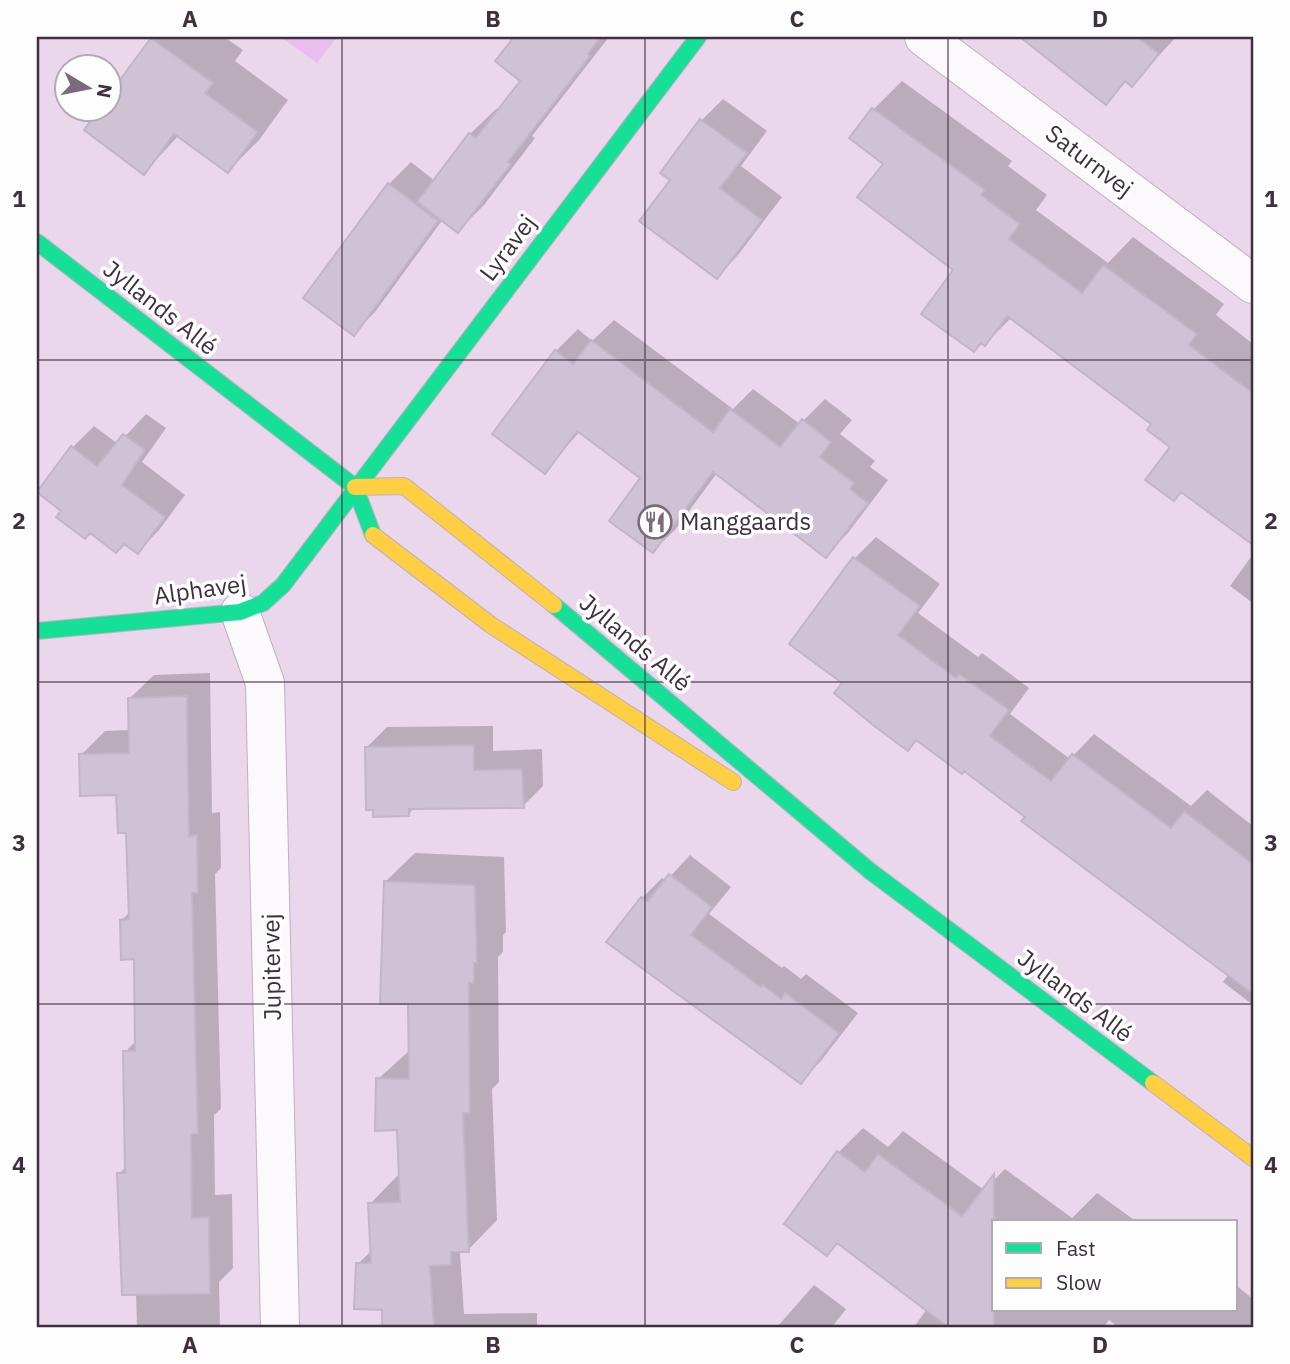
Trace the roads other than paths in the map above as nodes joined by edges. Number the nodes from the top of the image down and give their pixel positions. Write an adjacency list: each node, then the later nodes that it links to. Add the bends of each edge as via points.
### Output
1 (698, 37): 5 (street, Lyravej)
2 (924, 37): 4 (street, Saturnvej)
3 (37, 242): 5 (street, Jyllands Allé)
4 (1253, 284)
5 (355, 486): 6 (street, Alphavej, via 283,585 263,603); 8 (street, Jyllands Allé, via 372,534 491,625); 8 (street, Jyllands Allé, via 404,486 524,580)
6 (240, 612): 7 (street, Alphavej); 10 (street, Jupitervej, via 265,683)
7 (37, 631)
8 (870, 871): 9 (street, Jyllands Allé)
9 (1253, 1158)
10 (280, 1327)

